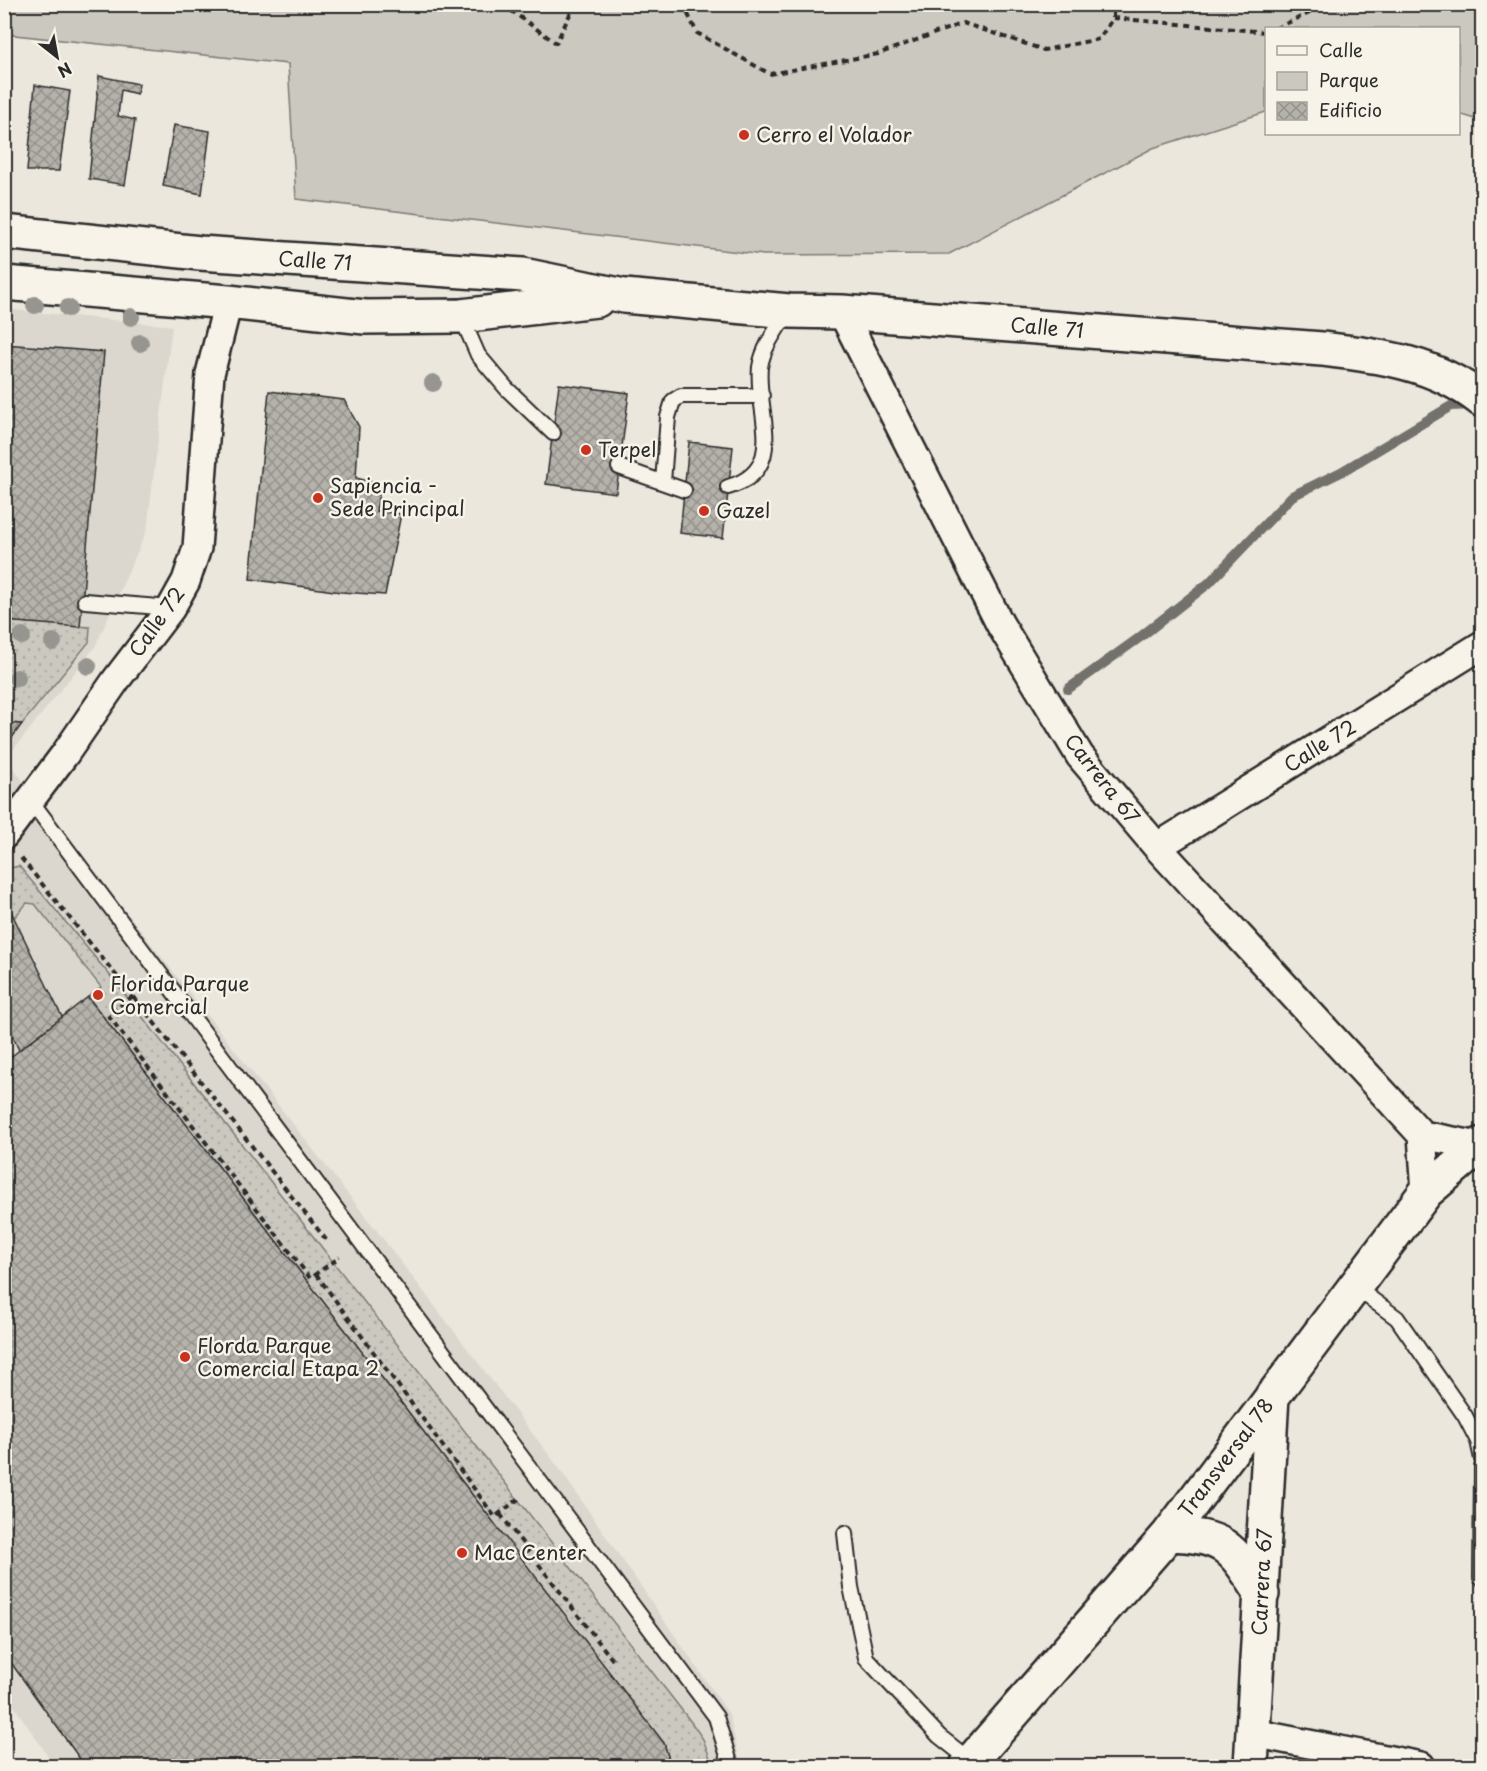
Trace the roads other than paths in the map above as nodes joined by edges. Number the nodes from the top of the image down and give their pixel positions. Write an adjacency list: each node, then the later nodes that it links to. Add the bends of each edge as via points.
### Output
1 (4, 232): 2 (main road, Calle 71)
2 (266, 257): 4 (main road, Calle 71, via 523,275); 5 (main road)
3 (4, 283): 5 (main road, Calle 71)
4 (624, 296): 6 (main road, Calle 71); 8 (main road, Calle 71)
5 (228, 302): 8 (main road, Calle 71, via 365,317); 17 (street, Calle 72, via 210,374 197,548)
6 (789, 311): 7 (main road, Calle 71); 9 (lane, via 760,366)
7 (842, 312): 10 (main road, Calle 71, via 1322,349 1427,368); 21 (street, Carrera 67, via 1000,624 1080,756)
8 (461, 316): 11 (lane, via 478,355)
9 (761, 393): 13 (lane, via 681,396 673,401 668,417); 14 (lane, via 765,427 762,465 742,483)
10 (1474, 393)
11 (553, 433)
12 (619, 467): 13 (lane)
13 (663, 482): 15 (lane)
14 (728, 487)
15 (684, 490)
16 (85, 601): 17 (lane)
17 (171, 608): 19 (street, Calle 72)
18 (1482, 645): 21 (street, Calle 72)
19 (31, 801): 20 (street, Calle 72); 35 (lane, via 716,1717)
20 (10, 843)
21 (1158, 847): 22 (street, Carrera 67)
22 (1422, 1135): 23 (street); 24 (street)
23 (1481, 1145): 24 (main road, Transversal 78)
24 (1426, 1192): 25 (main road, Transversal 78)
25 (1355, 1287): 26 (main road, Transversal 78); 27 (lane, via 1397,1318 1465,1416)
26 (1272, 1396): 30 (main road, Transversal 78); 32 (main road, Carrera 67)
27 (1482, 1459)
28 (1482, 1467): 31 (lane)
29 (845, 1533): 34 (lane, via 851,1587 866,1658)
30 (1169, 1534): 32 (main road, via 1198,1535 1229,1549); 34 (main road, Transversal 78)
31 (1481, 1578)
32 (1262, 1594): 33 (main road, Carrera 67)
33 (1253, 1733): 36 (main road, Carrera 67); 37 (street)
34 (970, 1764)
35 (731, 1767)
36 (1251, 1767)
37 (1421, 1767)

